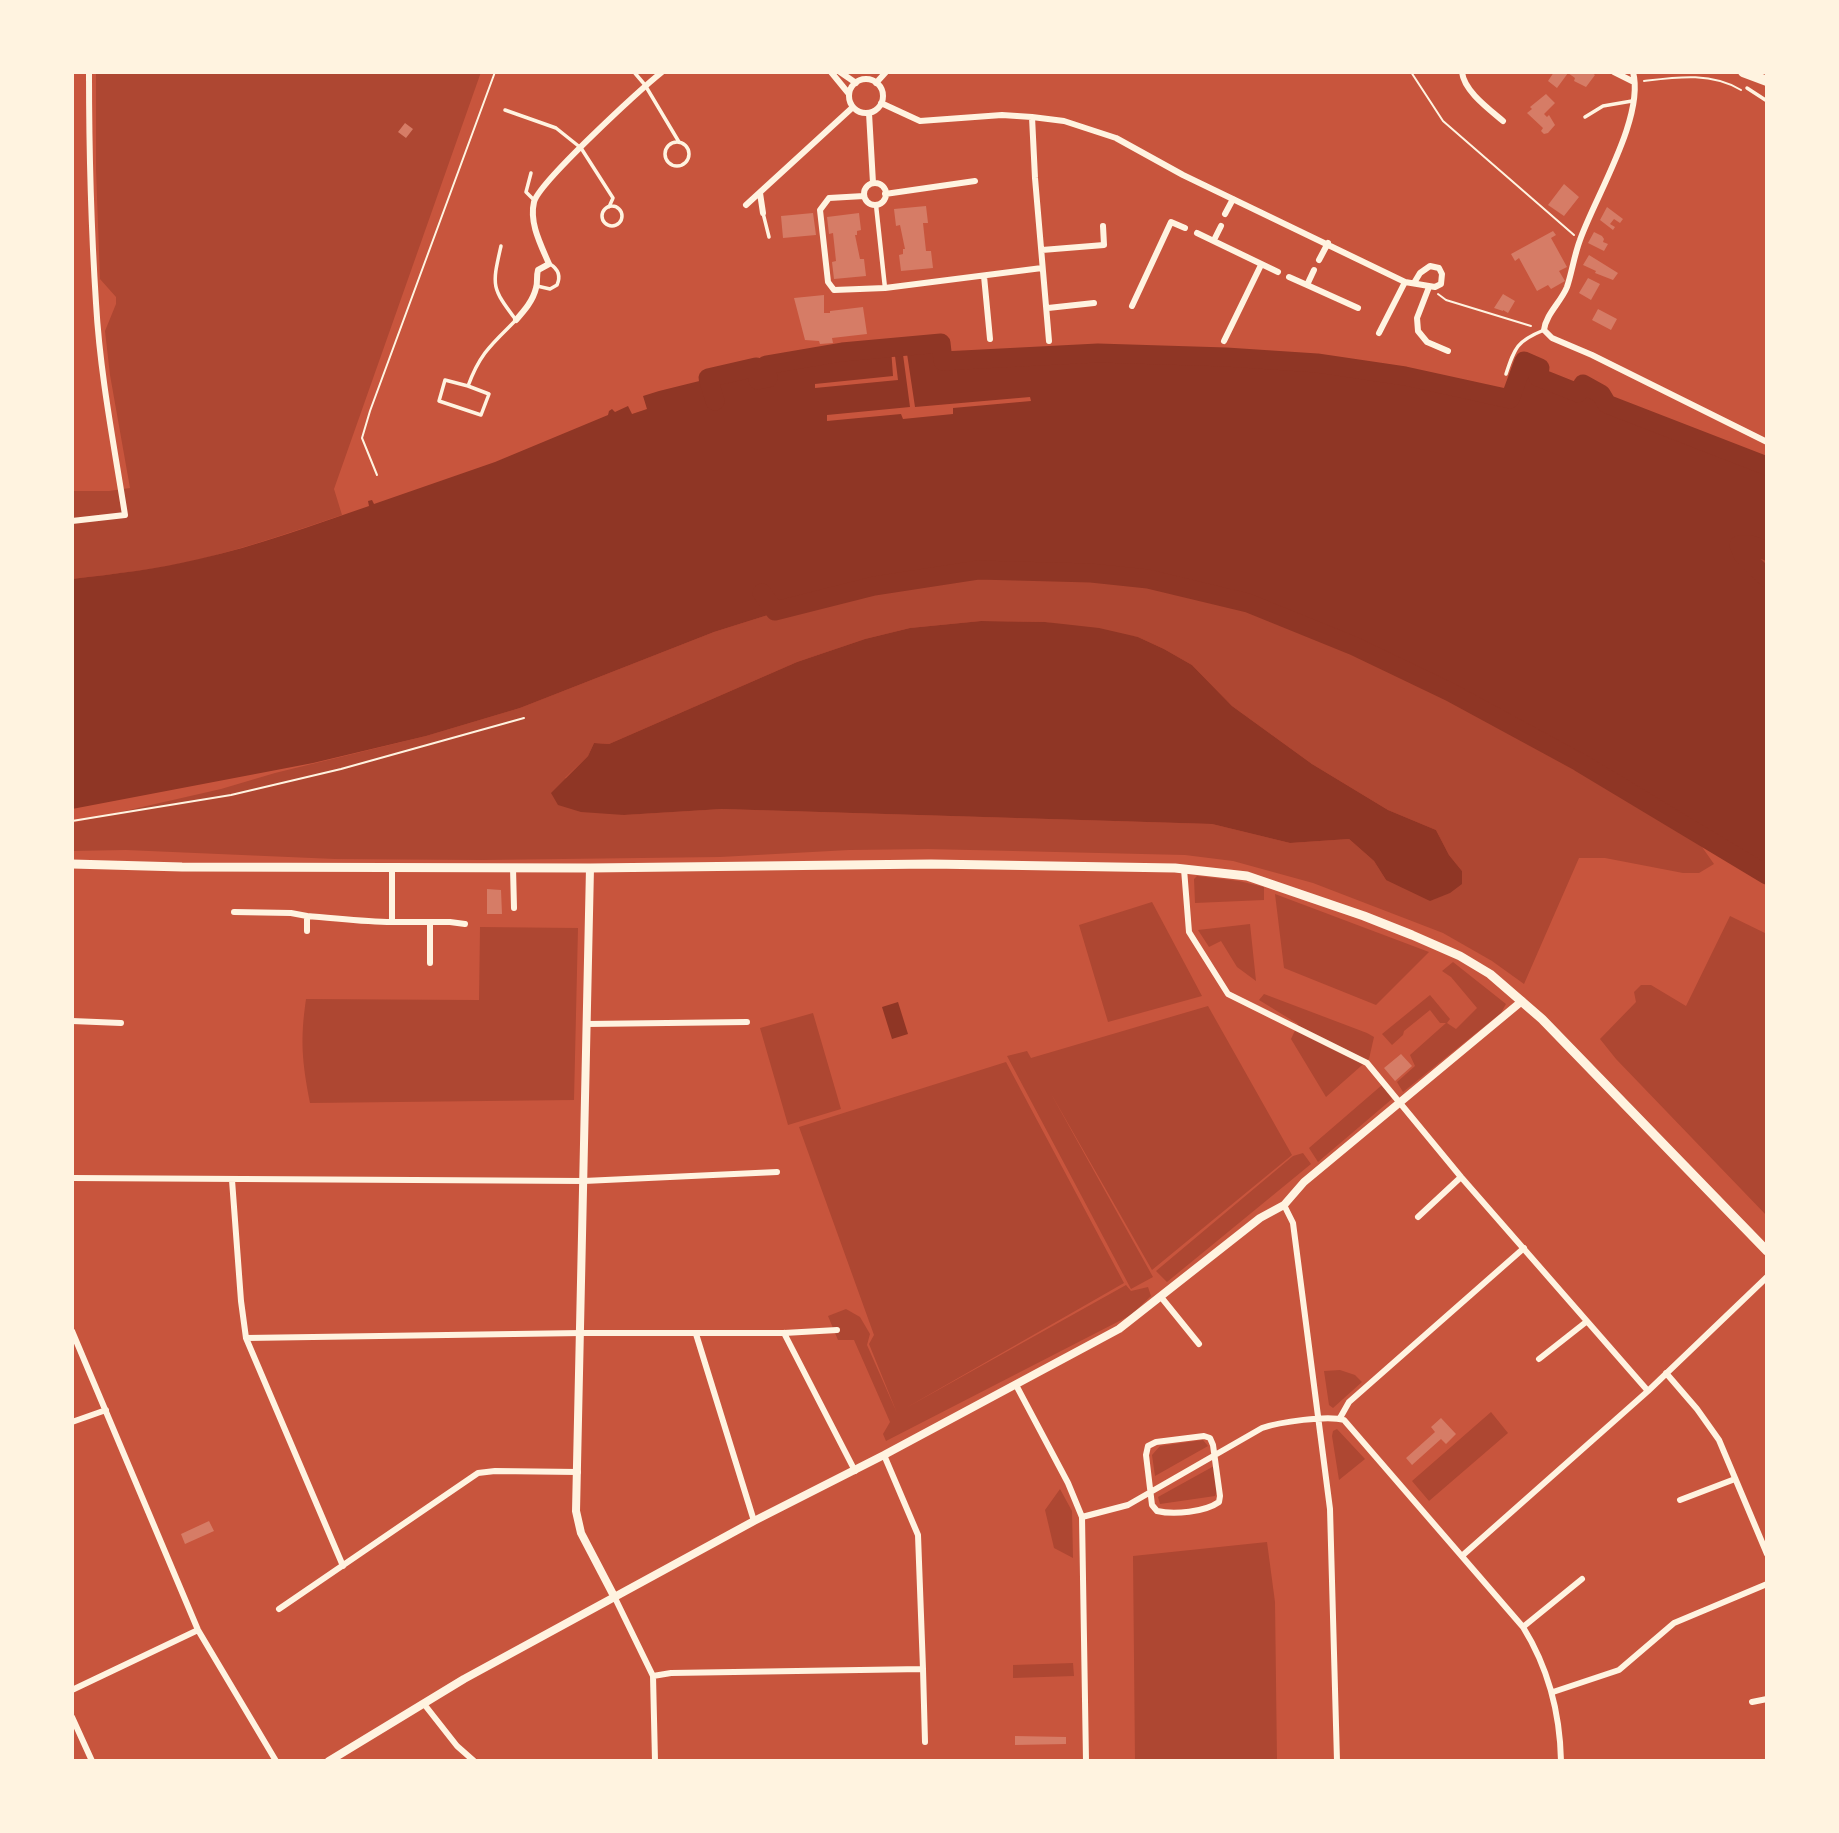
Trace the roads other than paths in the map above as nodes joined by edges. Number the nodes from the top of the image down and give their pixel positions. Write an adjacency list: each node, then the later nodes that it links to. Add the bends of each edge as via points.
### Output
1 (89, 72): 78 (street, via 96,303 125,516)
2 (634, 72): 14 (lane)
3 (662, 72): 14 (street)
4 (831, 72): 16 (street)
5 (840, 72): 12 (street)
6 (886, 72): 13 (street)
7 (1462, 72): 25 (street, via 1481,103)
8 (1614, 72): 10 (street)
9 (1743, 72): 11 (highway)
10 (1635, 76): 17 (street)
11 (1767, 81)
12 (856, 83): 13 (street, via 866,79); 16 (street)
13 (876, 83): 19 (street, via 882,92)
14 (645, 85): 26 (lane); 27 (street)
15 (1747, 88): 18 (lane)
16 (849, 94): 20 (street)
17 (1633, 101): 24 (lane, via 1603,106); 69 (street, via 1627,129 1580,240 1566,290)
18 (1767, 101)
19 (881, 103): 22 (street); 23 (street, via 920,121 1002,114)
20 (853, 107): 22 (street); 31 (street)
21 (505, 110): 27 (lane, via 556,128)
22 (869, 113): 30 (street)
23 (1032, 117): 34 (street, via 1064,121 1116,138); 49 (street)
24 (1585, 117)
25 (1503, 121)
26 (679, 142): 26 (lane, via 671,143 664,153 673,165 688,157)
27 (581, 148): 35 (street); 38 (lane, via 613,198)
28 (531, 173): 35 (lane, via 526,192)
29 (975, 181): 32 (street)
30 (873, 183): 32 (street, via 882,186); 33 (street)
31 (760, 193): 36 (street); 39 (street)
32 (885, 194): 37 (street)
33 (864, 196): 37 (street); 63 (street, via 829,198 820,210 828,282 841,292)
34 (1233, 199): 40 (street); 47 (street)
35 (534, 200): 51 (street, via 533,222)
36 (746, 205)
37 (877, 205): 63 (street)
38 (609, 207): 38 (lane, via 616,207 621,215 613,226 601,216)
39 (763, 213): 45 (lane)
40 (1225, 214)
41 (1103, 226): 49 (street, via 1104,245)
42 (1221, 226): 46 (street)
43 (1185, 228): 65 (street, via 1171,222)
44 (1196, 233): 46 (street)
45 (769, 237)
46 (1214, 240): 52 (street)
47 (1328, 243): 50 (street); 58 (street)
48 (501, 246): 68 (lane, via 494,281 497,296)
49 (1042, 250): 53 (street)
50 (1319, 260)
51 (549, 264): 61 (street, via 538,270); 61 (lane, via 558,271 557,285 550,289)
52 (1261, 265): 55 (street); 73 (street)
53 (1042, 268): 56 (street); 66 (street)
54 (1314, 270): 60 (street)
55 (1278, 272)
56 (984, 276): 63 (street); 71 (street)
57 (1289, 277): 60 (street)
58 (1405, 282): 59 (street); 70 (street)
59 (1414, 283): 62 (street); 62 (street, via 1424,269 1435,267 1442,274 1441,284)
60 (1307, 285): 67 (street)
61 (537, 286): 68 (street)
62 (1429, 287): 74 (street, via 1418,331 1427,342)
63 (885, 288)
64 (1094, 303): 66 (street)
65 (1132, 306)
66 (1048, 308): 72 (street)
67 (1358, 308)
68 (516, 320): 76 (lane, via 476,363)
69 (1544, 330): 75 (lane, via 1515,347); 77 (street, via 1552,338)
70 (1379, 333)
71 (989, 339)
72 (1049, 341)
73 (1224, 341)
74 (1448, 351)
75 (1506, 374)
76 (468, 386): 76 (lane, via 489,394 481,415 439,401 445,380)
77 (1767, 442)
78 (72, 521)
79 (72, 864): 80 (main road)
80 (392, 868): 81 (main road); 87 (street)
81 (513, 868): 82 (main road); 84 (street)
82 (590, 868): 83 (main road, via 931,864); 96 (street)
83 (1184, 869): 92 (main road, via 1247,876 1364,916 1460,956); 97 (street, via 1189,932 1228,994 1367,1063)
84 (514, 908)
85 (234, 912): 86 (street)
86 (307, 916): 87 (street); 90 (street)
87 (392, 922): 88 (street)
88 (430, 922): 89 (street); 91 (street)
89 (465, 924)
90 (307, 931)
91 (430, 963)
92 (1522, 1001): 97 (street); 106 (main road)
93 (72, 1021): 95 (street)
94 (747, 1022): 96 (street)
95 (121, 1023)
96 (587, 1024): 102 (street)
97 (1399, 1104): 99 (street); 103 (street, via 1304,1182)
98 (777, 1172): 102 (street)
99 (1461, 1177): 104 (street); 105 (street)
100 (72, 1178): 101 (street)
101 (232, 1180): 102 (street); 115 (street)
102 (584, 1181): 112 (street)
103 (1284, 1205): 108 (street, via 1260,1218); 123 (street, via 1293,1223)
104 (1418, 1217)
105 (1524, 1248): 109 (street); 122 (street, via 1349,1402)
106 (1767, 1251)
107 (1767, 1278): 118 (street)
108 (1161, 1297): 116 (street); 119 (street, via 1119,1329)
109 (1586, 1322): 117 (street); 120 (street)
110 (837, 1330): 113 (street)
111 (72, 1331): 121 (street)
112 (581, 1333): 114 (street); 115 (street); 128 (street)
113 (784, 1333): 114 (street); 127 (street)
114 (696, 1334): 133 (street)
115 (246, 1338): 136 (street)
116 (1199, 1344)
117 (1539, 1359)
118 (1666, 1373): 120 (street); 129 (street, via 1714,1432)
119 (1016, 1385): 126 (street); 132 (street)
120 (1648, 1391): 135 (street)
121 (106, 1410): 124 (street); 142 (street)
122 (1340, 1418): 123 (street); 135 (street)
123 (1320, 1420): 125 (street, via 1271,1425); 158 (street, via 1332,1532)
124 (72, 1422)
125 (1214, 1454): 130 (street); 130 (street, via 1210,1438 1204,1436 1148,1446); 130 (street, via 1220,1496 1211,1507 1165,1513 1152,1505)
126 (884, 1455): 127 (street); 143 (street, via 918,1535)
127 (855, 1471): 133 (street)
128 (578, 1472): 136 (street, via 478,1473); 139 (street, via 578,1526)
129 (1735, 1479): 131 (street); 134 (street)
130 (1151, 1493): 132 (street, via 1128,1505)
131 (1680, 1500)
132 (1082, 1517): 157 (street)
133 (754, 1521): 139 (street)
134 (1767, 1554)
135 (1463, 1555): 141 (street)
136 (343, 1566): 140 (street)
137 (1583, 1579): 141 (street)
138 (1767, 1584): 146 (street, via 1674,1623 1619,1670)
139 (615, 1598): 144 (street); 149 (street)
140 (279, 1609)
141 (1523, 1627): 146 (street)
142 (198, 1630): 145 (street); 153 (street)
143 (923, 1669): 144 (street); 151 (street)
144 (653, 1676): 156 (street)
145 (72, 1690)
146 (1553, 1692): 159 (street)
147 (1767, 1699): 148 (street)
148 (1752, 1702)
149 (424, 1704): 154 (street); 155 (street)
150 (72, 1717): 152 (street)
151 (925, 1742)
152 (92, 1761)
153 (276, 1761)
154 (329, 1761)
155 (474, 1761)
156 (655, 1761)
157 (1086, 1761)
158 (1337, 1761)
159 (1561, 1761)

